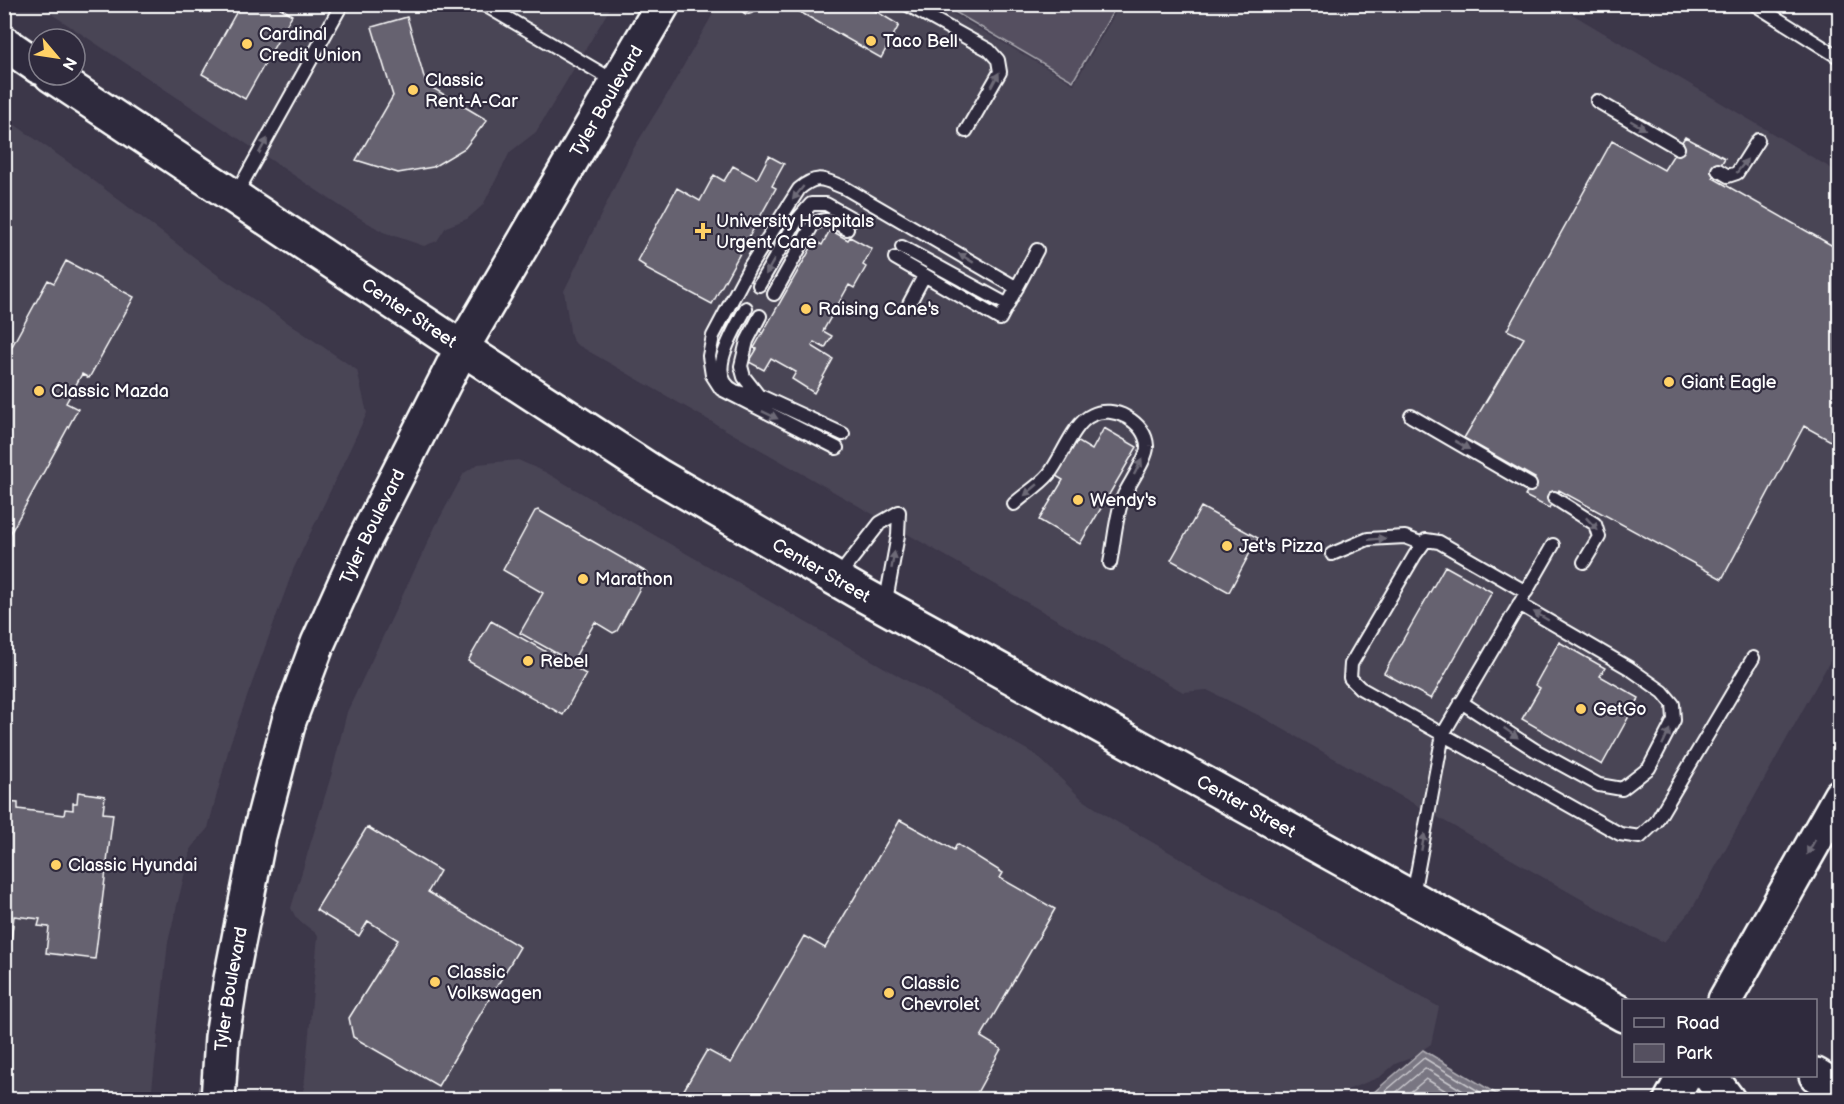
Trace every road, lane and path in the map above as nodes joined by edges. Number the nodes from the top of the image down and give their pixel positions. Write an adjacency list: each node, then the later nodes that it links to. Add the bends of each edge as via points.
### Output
1 (342, 4): 16 (lane, one-way to 1)
2 (483, 4): 9 (lane)
3 (663, 4): 9 (main road, Tyler Boulevard)
4 (906, 4): 12 (lane, one-way to 4, via 1000,72 998,60 989,50)
5 (1754, 4): 7 (lane)
6 (4, 44): 8 (main road)
7 (1839, 58)
8 (27, 59)
9 (617, 83): 26 (main road, Tyler Boulevard)
10 (69, 87): 16 (main road, Center Street)
11 (1597, 101): 14 (lane, one-way to 14)
12 (966, 130)
13 (1758, 140): 15 (lane, one-way to 13, via 1728,176 1737,173)
14 (1678, 148)
15 (1718, 170)
16 (234, 197): 26 (main road, Center Street)
17 (1037, 250): 20 (lane)
18 (924, 276): 22 (lane); 23 (lane, via 1000,319); 23 (lane, via 899,252)
19 (759, 285): 21 (lane, one-way to 19, via 813,224 823,219 850,224 826,204 811,204 797,220)
20 (1017, 288): 23 (lane); 30 (lane, one-way to 30, via 845,188 819,178 809,180 799,189 750,266 713,336 709,356 712,375 721,388)
21 (774, 294)
22 (909, 303)
23 (1008, 305)
24 (746, 308): 27 (lane, via 722,357 722,376 737,392)
25 (760, 316): 27 (lane, via 747,341 741,366 744,377)
26 (462, 348): 39 (main road, Center Street, via 657,475); 54 (main road, Tyler Boulevard, via 362,545 318,643 290,721 259,836 231,979)
27 (759, 394): 29 (lane)
28 (1411, 416): 31 (lane, one-way to 31)
29 (843, 434)
30 (837, 448)
31 (1530, 485)
32 (1554, 498): 37 (lane, one-way to 37, via 1596,524 1599,537)
33 (1014, 504): 38 (lane, one-way to 33, via 1122,498 1148,449 1137,424 1122,415 1092,415 1080,424 1048,475)
34 (1423, 544): 36 (lane, one-way to 34, via 1368,539 1405,537); 40 (lane, via 1426,540 1439,542); 45 (lane, via 1351,663 1350,678 1360,688)
35 (1553, 544): 40 (lane)
36 (1332, 554)
37 (1584, 562)
38 (1110, 563)
39 (836, 579): 42 (main road, Center Street); 42 (lane, one-way to 39, via 899,512 880,523)
40 (1526, 592): 41 (lane)
41 (1519, 604): 44 (lane); 44 (lane, one-way to 41, via 1599,785 1622,789 1649,768 1674,720 1673,704 1629,668)
42 (885, 607): 47 (main road, Center Street)
43 (1753, 658): 45 (lane, via 1656,822 1640,837 1620,834)
44 (1461, 702): 45 (lane)
45 (1443, 734): 47 (lane, one-way to 45)
46 (1839, 796): 48 (main road, one-way to 48)
47 (1412, 899): 49 (main road, Center Street)
48 (1726, 999)
49 (1622, 1015)
50 (1817, 1076): 53 (main road)
51 (1683, 1077): 55 (main road)
52 (1711, 1077): 56 (main road)
53 (1839, 1090)
54 (218, 1100)
55 (1671, 1100)
56 (1728, 1100)

